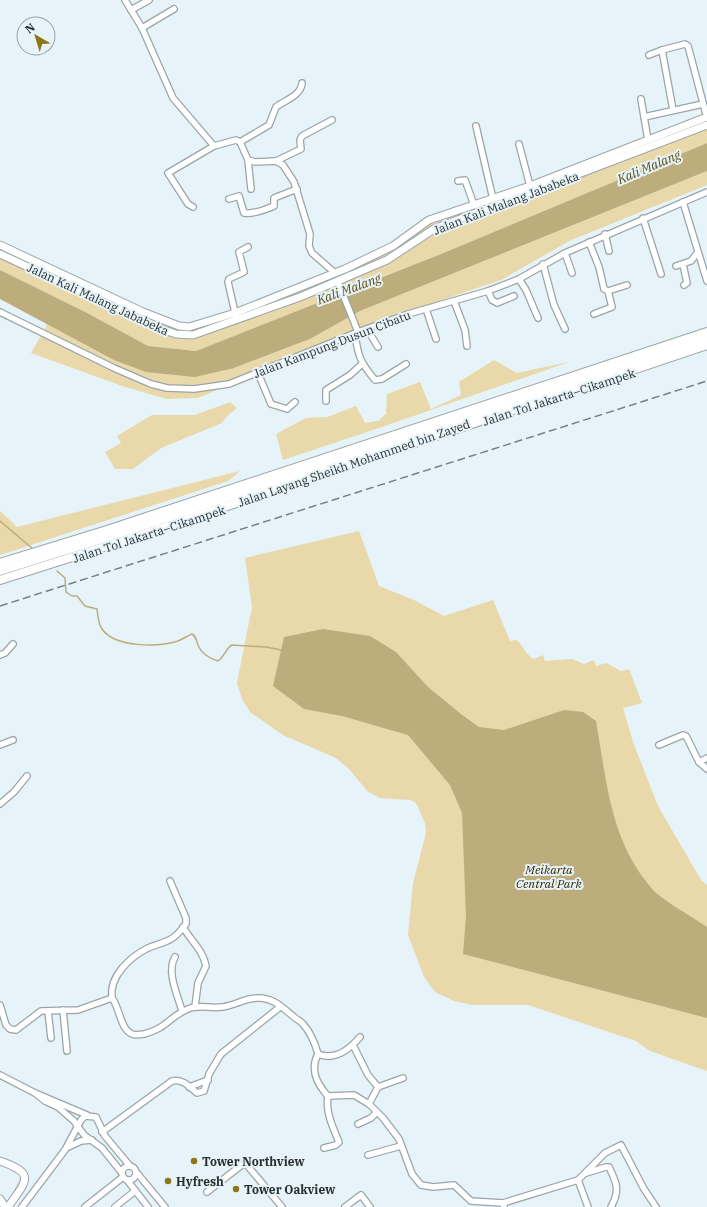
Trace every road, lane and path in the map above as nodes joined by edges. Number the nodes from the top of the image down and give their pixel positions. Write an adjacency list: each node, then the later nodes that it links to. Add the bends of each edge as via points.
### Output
1 (125, 0): 4 (street)
2 (149, 0): 4 (street)
3 (174, 9): 5 (street)
4 (131, 10): 5 (street)
5 (142, 28): 20 (street, via 173,98)
6 (662, 50): 7 (street); 10 (street, via 685,44 688,46); 11 (street)
7 (649, 55)
8 (302, 83): 18 (street, via 298,93 276,107 268,126)
9 (641, 99): 12 (street)
10 (703, 104): 11 (street); 13 (street)
11 (673, 110): 12 (street)
12 (644, 117): 17 (street)
13 (707, 118): 17 (main road, Jalan Kali Malang Jababeka)
14 (332, 120): 22 (street, via 302,136 301,149)
15 (707, 125): 35 (main road, Jalan Kali Malang Jababeka)
16 (476, 126): 29 (street)
17 (648, 140): 24 (main road, Jalan Kali Malang Jababeka)
18 (240, 142): 20 (street, via 234,140); 21 (street)
19 (519, 144): 24 (street)
20 (214, 146): 32 (street, via 168,173 188,204)
21 (248, 160): 22 (street); 25 (street)
22 (276, 161): 26 (street, via 290,174)
23 (458, 181): 31 (street, via 465,180)
24 (530, 186): 29 (main road, Jalan Kali Malang Jababeka)
25 (250, 189)
26 (297, 189): 28 (street, via 274,198 274,206 244,214 239,196); 48 (street, via 310,234 309,246 312,253)
27 (707, 192): 30 (street, Jalan Kampung Dusun Cibatu)
28 (229, 199)
29 (493, 199): 31 (main road, Jalan Kali Malang Jababeka)
30 (683, 202): 34 (street, Jalan Kampung Dusun Cibatu); 41 (street)
31 (474, 205): 33 (main road, Jalan Kali Malang Jababeka)
32 (193, 207)
33 (450, 212): 35 (main road); 48 (main road, Jalan Kali Malang Jababeka, via 429,220 392,246)
34 (643, 218): 36 (street, Jalan Kampung Dusun Cibatu); 50 (street)
35 (453, 221): 53 (main road, Jalan Kali Malang Jababeka, via 434,229 387,260)
36 (605, 234): 37 (street, Jalan Kampung Dusun Cibatu); 40 (street)
37 (589, 242): 42 (street, Jalan Kampung Dusun Cibatu); 58 (street, via 599,267 602,285)
38 (0, 245): 64 (main road, Jalan Kali Malang Jababeka, via 132,307 179,326 200,325)
39 (248, 246): 64 (street, via 239,252 244,272 229,279 228,282)
40 (609, 251)
41 (698, 252): 45 (street, via 691,261); 46 (street)
42 (565, 253): 44 (street, Jalan Kampung Dusun Cibatu); 49 (street)
43 (0, 254): 67 (main road, Jalan Kali Malang Jababeka, via 176,334 193,335)
44 (543, 264): 51 (street, Jalan Kampung Dusun Cibatu); 69 (street, via 554,305)
45 (683, 264): 47 (street); 55 (street, via 688,282)
46 (704, 265): 52 (street)
47 (676, 266)
48 (335, 273): 56 (main road, Jalan Kali Malang Jababeka)
49 (572, 273)
50 (661, 274)
51 (518, 279): 57 (street, Jalan Kampung Dusun Cibatu); 66 (street, via 526,290)
52 (707, 281)
53 (338, 282): 60 (main road, Jalan Kali Malang Jababeka); 71 (street, via 353,316)
54 (627, 285): 58 (street)
55 (684, 285)
56 (297, 288): 60 (main road); 64 (main road, Jalan Kali Malang Jababeka)
57 (488, 291): 59 (street, via 492,300 497,303); 61 (street, Jalan Kampung Dusun Cibatu)
58 (608, 291): 65 (street, via 612,308)
59 (514, 296)
60 (300, 297): 67 (main road, Jalan Kali Malang Jababeka)
61 (454, 301): 62 (street, Jalan Kampung Dusun Cibatu); 75 (street, via 465,330)
62 (426, 309): 68 (street, Jalan Kampung Dusun Cibatu); 73 (street)
63 (0, 312): 80 (street, Jalan Kampung Dusun Cibatu, via 114,368 167,388 201,388 229,384)
64 (235, 312): 67 (street)
65 (594, 314)
66 (538, 318)
67 (237, 320)
68 (367, 329): 71 (street, Jalan Kampung Dusun Cibatu); 76 (street)
69 (565, 329)
70 (707, 332): 83 (highway, Jalan Tol Jakarta–Cikampek)
71 (357, 333): 78 (street); 80 (street, Jalan Kampung Dusun Cibatu)
72 (707, 338): 84 (highway, Jalan Layang Sheikh Mohammed bin Zayed, via 138,528)
73 (436, 339)
74 (707, 345): 85 (highway, Jalan Layang Sheikh Mohammed bin Zayed)
75 (467, 346)
76 (378, 348)
77 (707, 348): 85 (highway, Jalan Tol Jakarta–Cikampek, via 121,544)
78 (362, 364): 79 (street, via 378,381); 81 (street, via 326,390)
79 (406, 364)
80 (258, 373): 82 (street, via 271,404 287,409)
81 (326, 401)
82 (295, 402)
83 (0, 563)
84 (0, 571)
85 (0, 580)
86 (13, 644): 87 (street)
87 (0, 655)
88 (13, 740): 89 (street)
89 (0, 745)
90 (659, 745): 92 (street, via 684,735 688,738)
91 (707, 758): 92 (street)
92 (699, 762): 93 (street)
93 (707, 769)
94 (27, 776): 95 (street)
95 (0, 804)
96 (170, 881): 97 (street, via 186,918)
97 (183, 927): 99 (street, via 172,939 147,949 128,962 115,979 111,990); 101 (street, via 188,937 201,950 206,966 195,992)
98 (175, 957): 105 (street, via 171,970)
99 (112, 998): 103 (street, via 78,1010); 105 (street, via 118,1005 123,1024 133,1035 158,1030)
100 (0, 1005): 104 (street, via 6,1025 13,1030 20,1028 38,1013)
101 (195, 1007): 105 (street); 110 (street, via 222,1007 255,998 274,1002 303,1024 313,1039)
102 (280, 1007): 113 (street, via 221,1054)
103 (63, 1010): 104 (street); 109 (street)
104 (48, 1011): 107 (street)
105 (182, 1011)
106 (360, 1037): 108 (street)
107 (51, 1038)
108 (353, 1044): 110 (street, via 334,1056); 114 (street, via 368,1075)
109 (67, 1051)
110 (318, 1054): 117 (street, via 313,1071)
111 (0, 1075): 116 (street)
112 (403, 1078): 114 (street)
113 (208, 1080): 115 (street); 115 (street, via 204,1092 200,1094)
114 (378, 1086): 118 (street)
115 (189, 1087): 123 (street, via 184,1082 172,1081)
116 (35, 1093): 120 (street); 122 (street, via 44,1101 58,1107)
117 (328, 1096): 118 (street, via 354,1095); 126 (street, via 330,1120 339,1142)
118 (369, 1104): 119 (street)
119 (377, 1112): 121 (street); 125 (street)
120 (87, 1115): 122 (street, via 82,1118); 123 (street, via 96,1117)
121 (358, 1124)
122 (78, 1127): 124 (street); 127 (street)
123 (102, 1132): 130 (street)
124 (93, 1140): 127 (street, via 73,1144); 133 (street)
125 (402, 1146): 128 (street); 138 (street, via 412,1174 421,1185 454,1186 471,1201)
126 (324, 1148)
127 (65, 1150): 139 (street)
128 (368, 1156)
129 (0, 1161): 137 (main road, via 17,1167 25,1176 24,1185)
130 (130, 1166): 131 (street); 133 (street, via 124,1168)
131 (137, 1173): 133 (street, via 134,1180); 143 (street)
132 (584, 1174): 134 (street); 148 (street, via 609,1168 617,1190); 149 (street, via 605,1153 620,1145)
133 (124, 1177): 135 (street); 140 (street)
134 (578, 1180): 138 (street); 147 (street)
135 (135, 1192): 141 (street); 142 (street)
136 (207, 1192): 144 (street, via 246,1164)
137 (4, 1205)
138 (503, 1205)
139 (22, 1207)
140 (85, 1207)
141 (115, 1207)
142 (148, 1207)
143 (165, 1207)
144 (282, 1207)
145 (345, 1207): 146 (street, via 361,1195)
146 (369, 1207)
147 (588, 1207)
148 (611, 1207)
149 (656, 1207)

